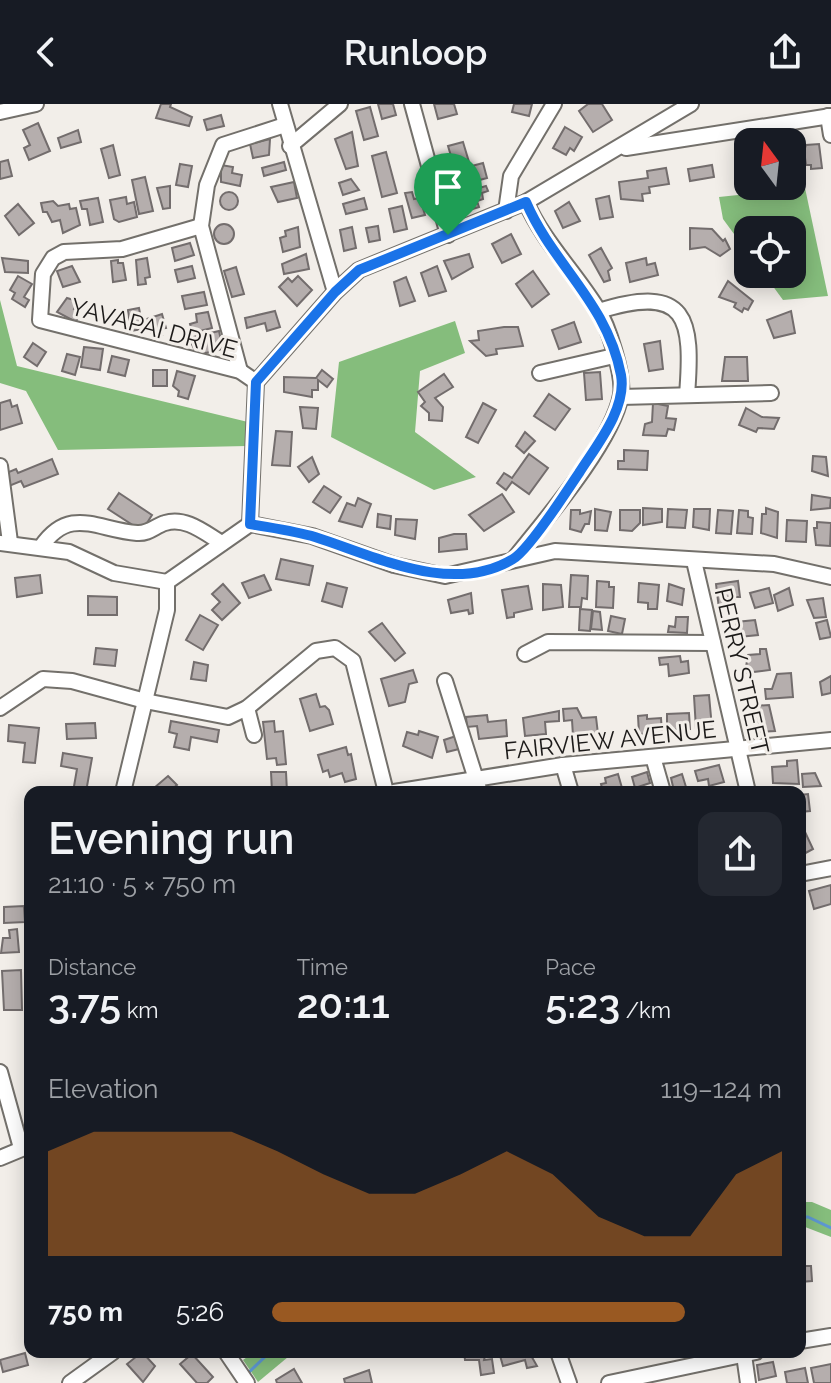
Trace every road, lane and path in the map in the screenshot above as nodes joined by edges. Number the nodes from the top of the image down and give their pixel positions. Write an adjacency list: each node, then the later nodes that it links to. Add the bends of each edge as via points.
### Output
1 (36, 104): 7 (street)
2 (280, 104): 9 (street)
3 (340, 104): 11 (street)
4 (412, 104): 16 (street)
5 (554, 104): 14 (street, via 511,176)
6 (691, 104): 12 (street)
7 (0, 112)
8 (829, 116): 10 (street); 12 (street)
9 (285, 125): 11 (street); 15 (street, via 223,145 207,185)
10 (831, 135)
11 (290, 146): 17 (street)
12 (615, 150): 13 (street)
13 (526, 202): 14 (street); 18 (street, via 536,227)
14 (506, 211): 16 (street)
15 (201, 226): 20 (street); 20 (street, YAVAPAI DRIVE, via 122,249 64,252 53,258 43,274 40,320)
16 (448, 235): 17 (street, via 359,270)
17 (335, 292): 22 (street)
18 (599, 311): 19 (street); 24 (street, via 622,303 667,304 684,318 691,342)
19 (614, 356): 21 (street); 25 (street)
20 (240, 371): 22 (street, YAVAPAI DRIVE)
21 (540, 373)
22 (256, 382): 27 (street)
23 (771, 393): 24 (street)
24 (687, 395): 25 (street)
25 (621, 397): 31 (street, via 566,493)
26 (0, 466): 28 (street)
27 (250, 524): 29 (street); 31 (street, via 312,536 394,565 445,576)
28 (5, 543): 30 (street)
29 (222, 543): 30 (street, via 175,521 138,533 80,523 52,531); 34 (street)
30 (41, 547): 34 (street, via 69,552 114,573)
31 (514, 559): 32 (street, via 555,551)
32 (694, 561): 33 (street, via 774,564); 35 (street, PERRY STREET)
33 (831, 577)
34 (167, 582): 38 (street, via 167,610)
35 (713, 643): 36 (street, via 548,642); 43 (street, PERRY STREET)
36 (525, 654)
37 (445, 681): 46 (street)
38 (145, 701): 39 (street, via 72,681 43,679); 40 (street, via 228,717); 47 (street)
39 (0, 708)
40 (247, 708): 41 (street); 48 (street, via 316,651 335,648 353,661)
41 (254, 735)
42 (831, 740): 43 (street, FAIRVIEW AVENUE)
43 (737, 749): 44 (street, FAIRVIEW AVENUE); 51 (street, PERRY STREET)
44 (653, 757): 45 (street, FAIRVIEW AVENUE); 50 (street)
45 (563, 765): 46 (street, FAIRVIEW AVENUE); 49 (street)
46 (478, 785)
47 (124, 786)
48 (384, 786)
49 (569, 786)
50 (661, 786)
51 (746, 786)
52 (831, 868): 53 (street)
53 (806, 873)
54 (0, 1072): 55 (street)
55 (24, 1141)
56 (24, 1148): 57 (street)
57 (0, 1158)
58 (831, 1336): 59 (street)
59 (806, 1340)
60 (105, 1358): 66 (street)
61 (230, 1358): 67 (street)
62 (560, 1358): 68 (street)
63 (730, 1358): 65 (street)
64 (750, 1358): 70 (street)
65 (637, 1381): 69 (street)
66 (70, 1383)
67 (247, 1383)
68 (569, 1383)
69 (609, 1383)
70 (748, 1383)

